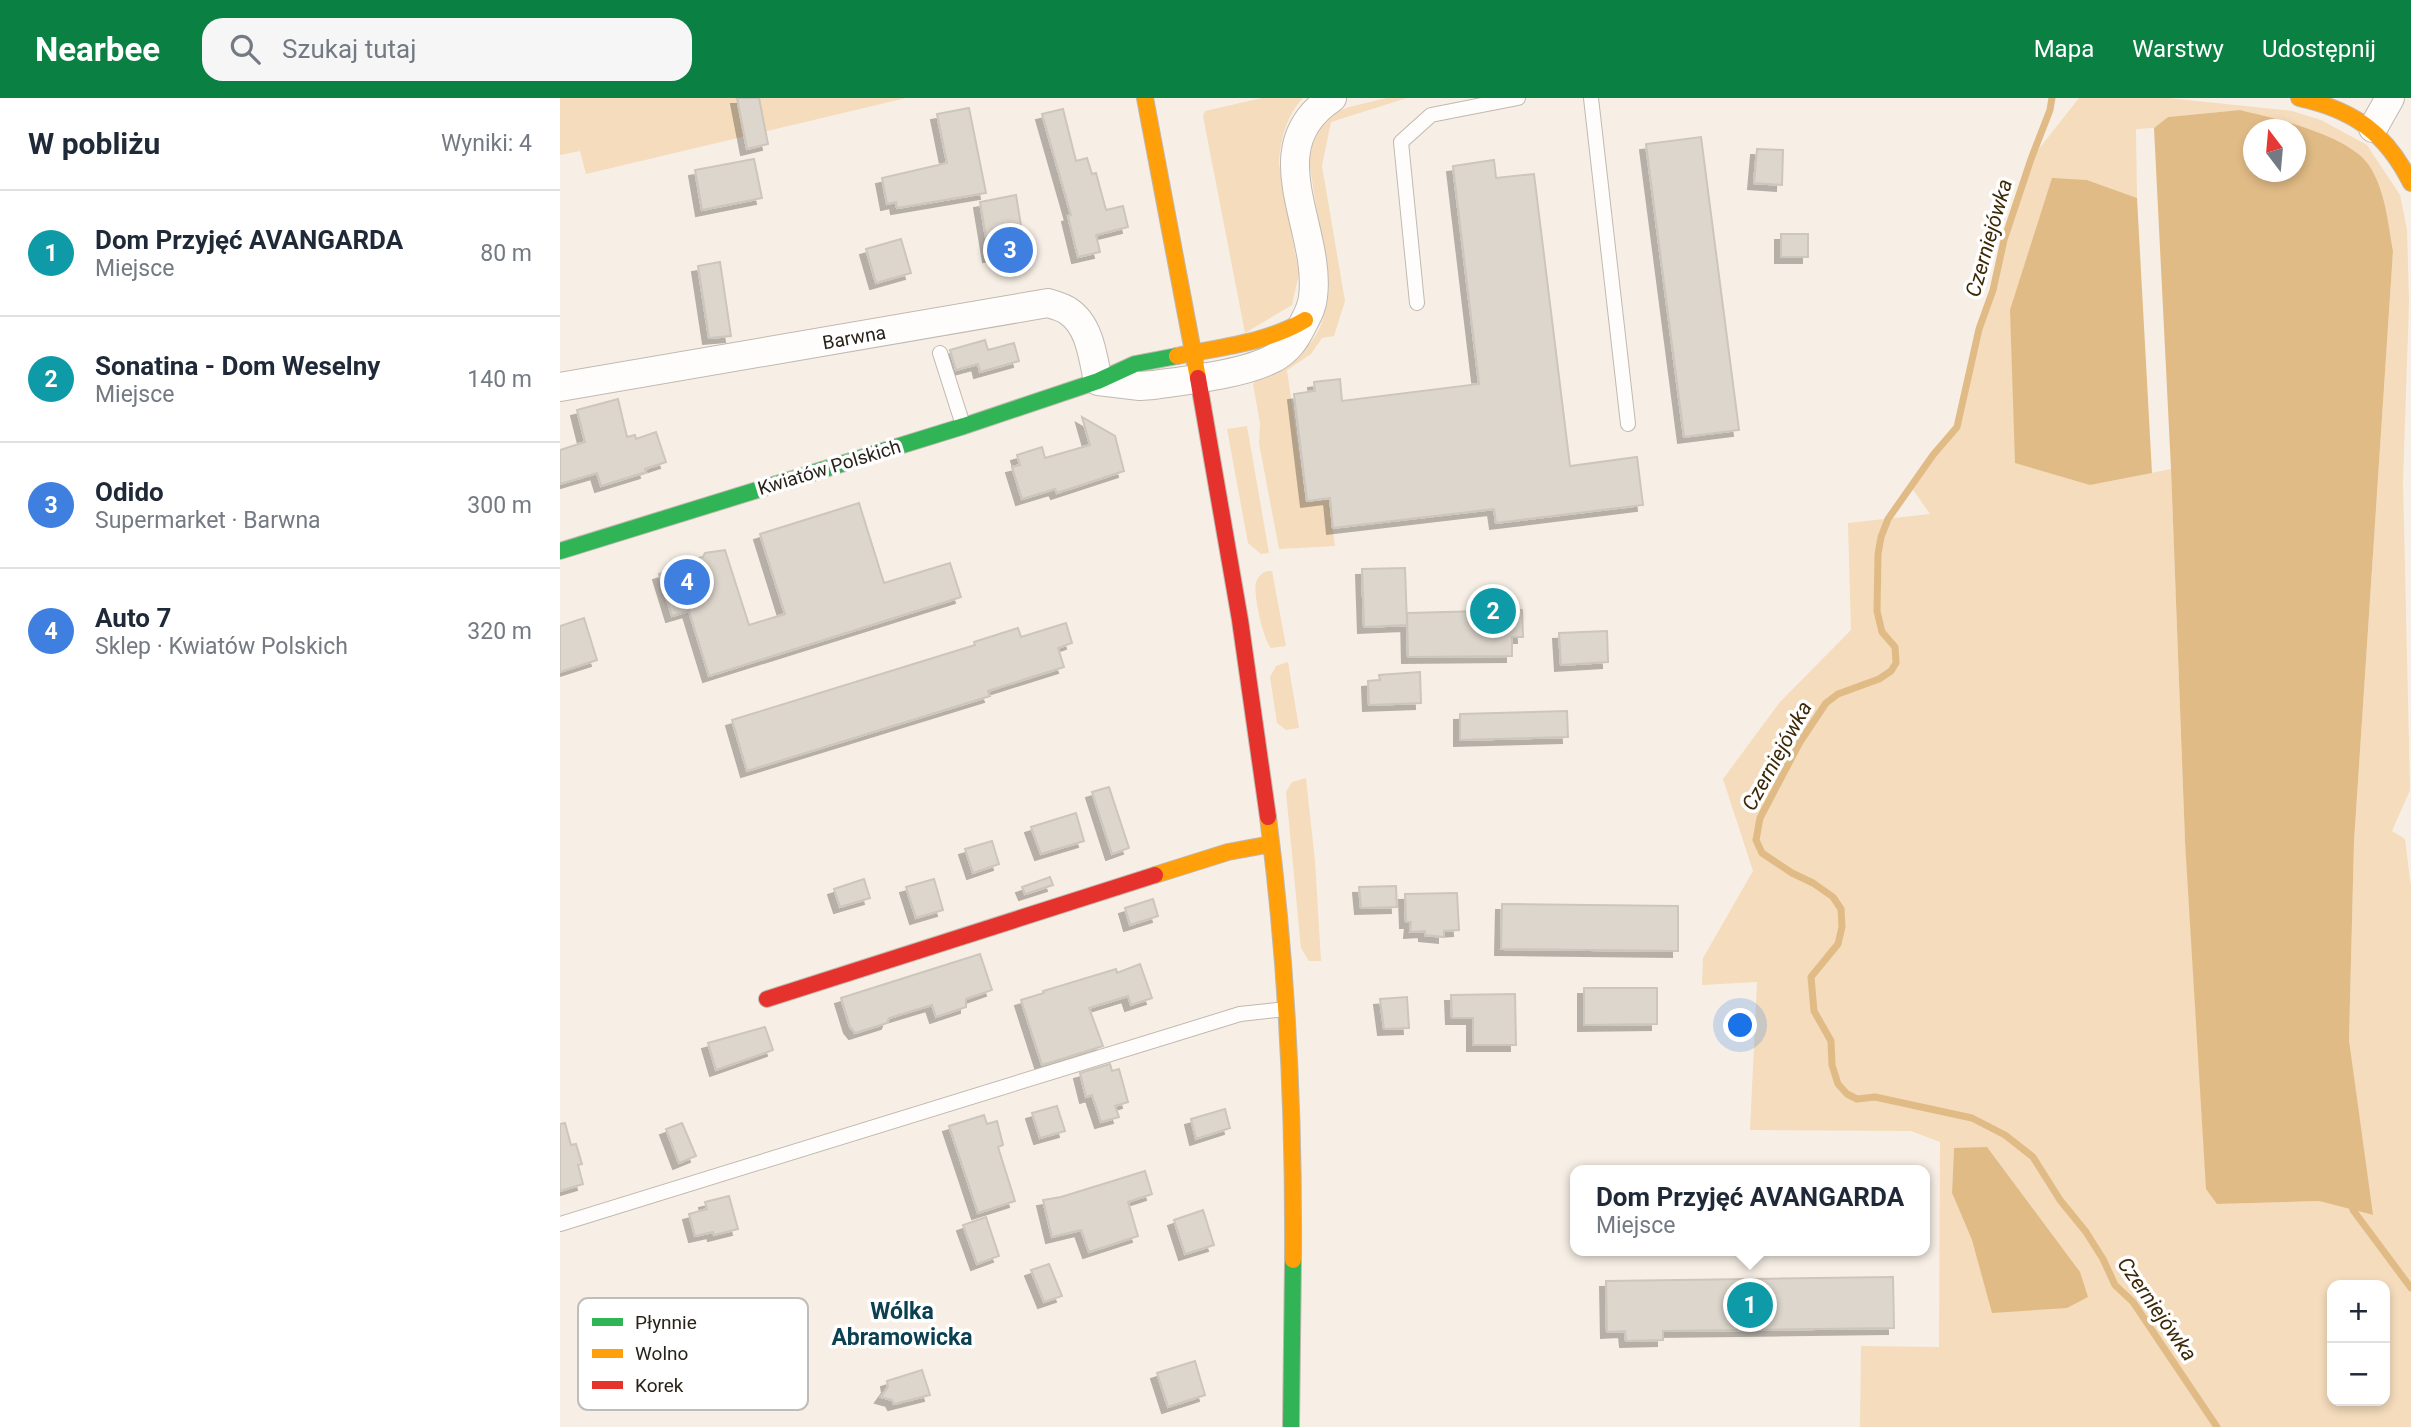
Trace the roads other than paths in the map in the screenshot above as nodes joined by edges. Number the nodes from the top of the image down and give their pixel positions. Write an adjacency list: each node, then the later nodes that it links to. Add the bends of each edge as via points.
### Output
1 (1146, 98): 11 (main road)
2 (1332, 98): 11 (street, Kwiatów Polskich, via 1306,121 1295,152 1313,276 1312,303 1293,344 1272,359 1244,368)
3 (1518, 98): 9 (lane, via 1431,115 1401,142)
4 (1591, 98): 14 (lane)
5 (2299, 98): 7 (main road, via 2340,110)
6 (2390, 98): 7 (street)
7 (2373, 128): 8 (main road, via 2391,147)
8 (2411, 183)
9 (1417, 303)
10 (940, 353): 15 (lane)
11 (1194, 365): 12 (street, Kwiatów Polskich, via 1140,386); 17 (main road, via 1249,678)
12 (1098, 382): 13 (street, Barwna, via 1083,329 1070,312 1048,303); 15 (main road, Kwiatów Polskich)
13 (560, 387)
14 (1628, 424)
15 (964, 426): 16 (main road, Kwiatów Polskich)
16 (560, 551)
17 (1271, 844): 18 (main road, via 1228,852); 19 (main road)
18 (767, 999)
19 (1286, 1009): 20 (lane, via 1240,1014); 21 (main road, via 1294,1281)
20 (560, 1224)
21 (1290, 1427)

